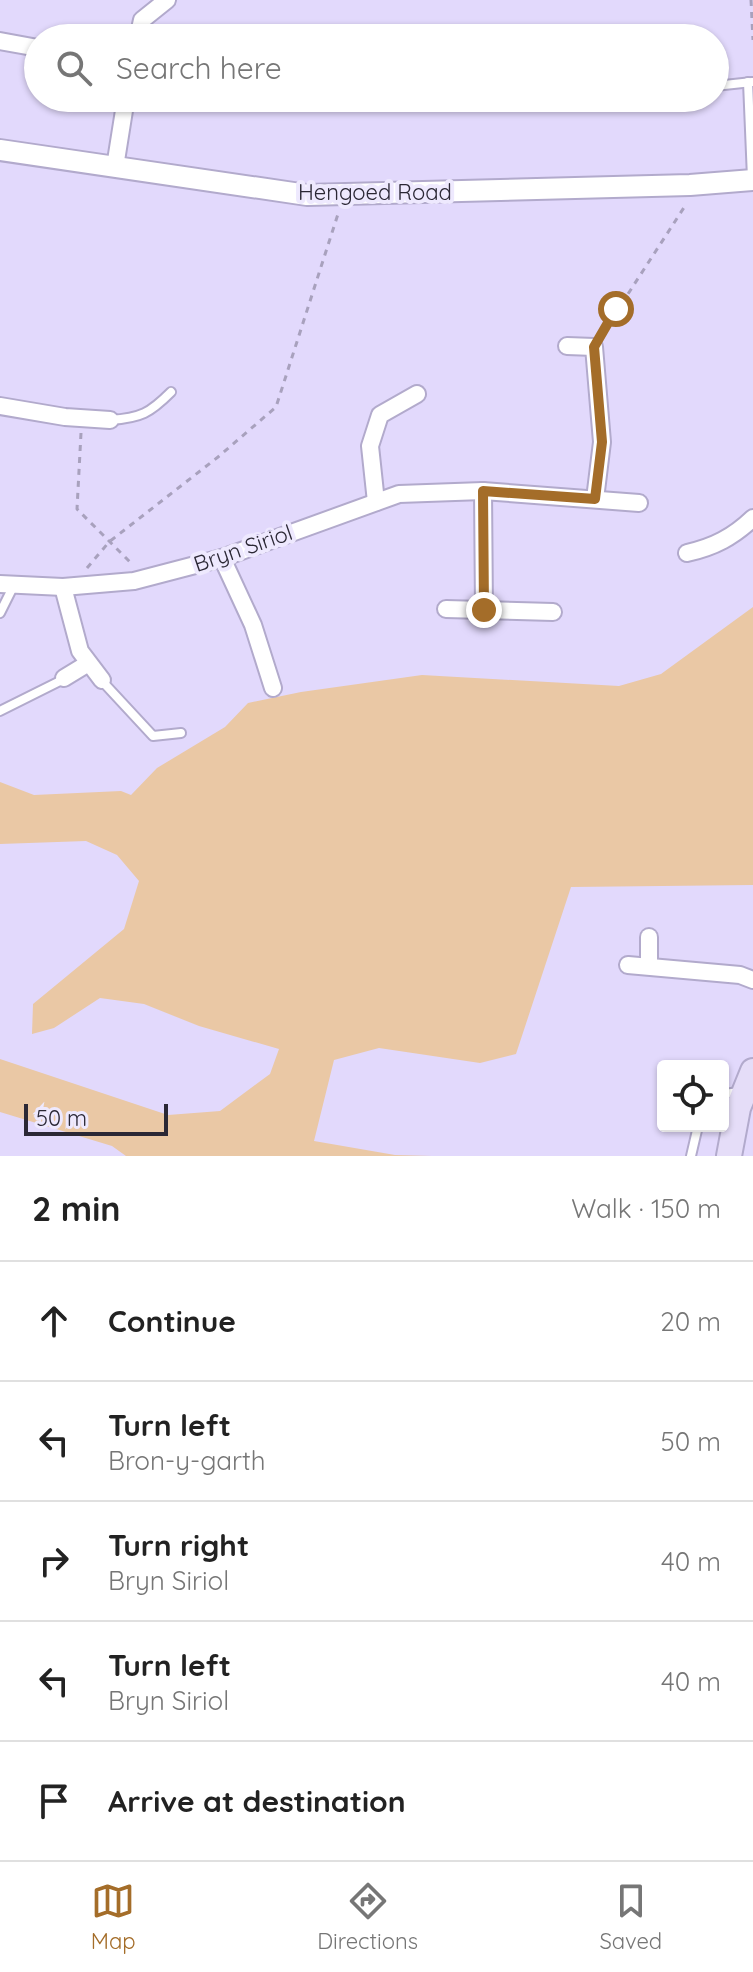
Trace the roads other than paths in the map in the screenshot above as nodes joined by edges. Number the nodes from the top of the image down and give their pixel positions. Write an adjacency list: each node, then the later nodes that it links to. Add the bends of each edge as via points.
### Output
1 (167, 0): 2 (street)
2 (141, 24)
3 (0, 41): 4 (street)
4 (24, 45)
5 (750, 82): 6 (lane); 10 (lane)
6 (729, 84)
7 (124, 112): 9 (street)
8 (0, 150): 9 (street, Hengoed Road)
9 (115, 167): 10 (street, Hengoed Road, via 307,195)
10 (753, 180)
11 (567, 346): 17 (street, via 594,347 602,442)
12 (171, 392): 15 (lane, via 143,416)
13 (417, 394): 18 (street, via 380,415 370,446)
14 (0, 406): 15 (street)
15 (110, 420)
16 (483, 491): 17 (street, Bryn Siriol); 18 (street, Bryn Siriol, via 399,494); 26 (street)
17 (595, 499): 19 (street, Bryn Siriol)
18 (376, 502): 22 (street, Bryn Siriol)
19 (639, 503)
20 (753, 518): 21 (street, via 728,538)
21 (687, 553)
22 (222, 558): 24 (street, Bryn Siriol, via 145,578); 32 (street, via 253,625)
23 (7, 584): 24 (street, Bryn Siriol); 28 (lane)
24 (68, 587): 29 (street)
25 (446, 609): 26 (street)
26 (484, 610): 27 (street)
27 (553, 612)
28 (0, 613)
29 (87, 664): 30 (street); 31 (street)
30 (64, 678): 33 (lane)
31 (102, 680): 34 (lane, via 153,736)
32 (273, 688)
33 (0, 711)
34 (181, 733)
35 (649, 937): 37 (street)
36 (628, 965): 37 (street)
37 (649, 966): 38 (street)
38 (753, 980)
39 (740, 1086): 42 (main road)
40 (697, 1132): 41 (lane)
41 (691, 1156)
42 (729, 1156)

